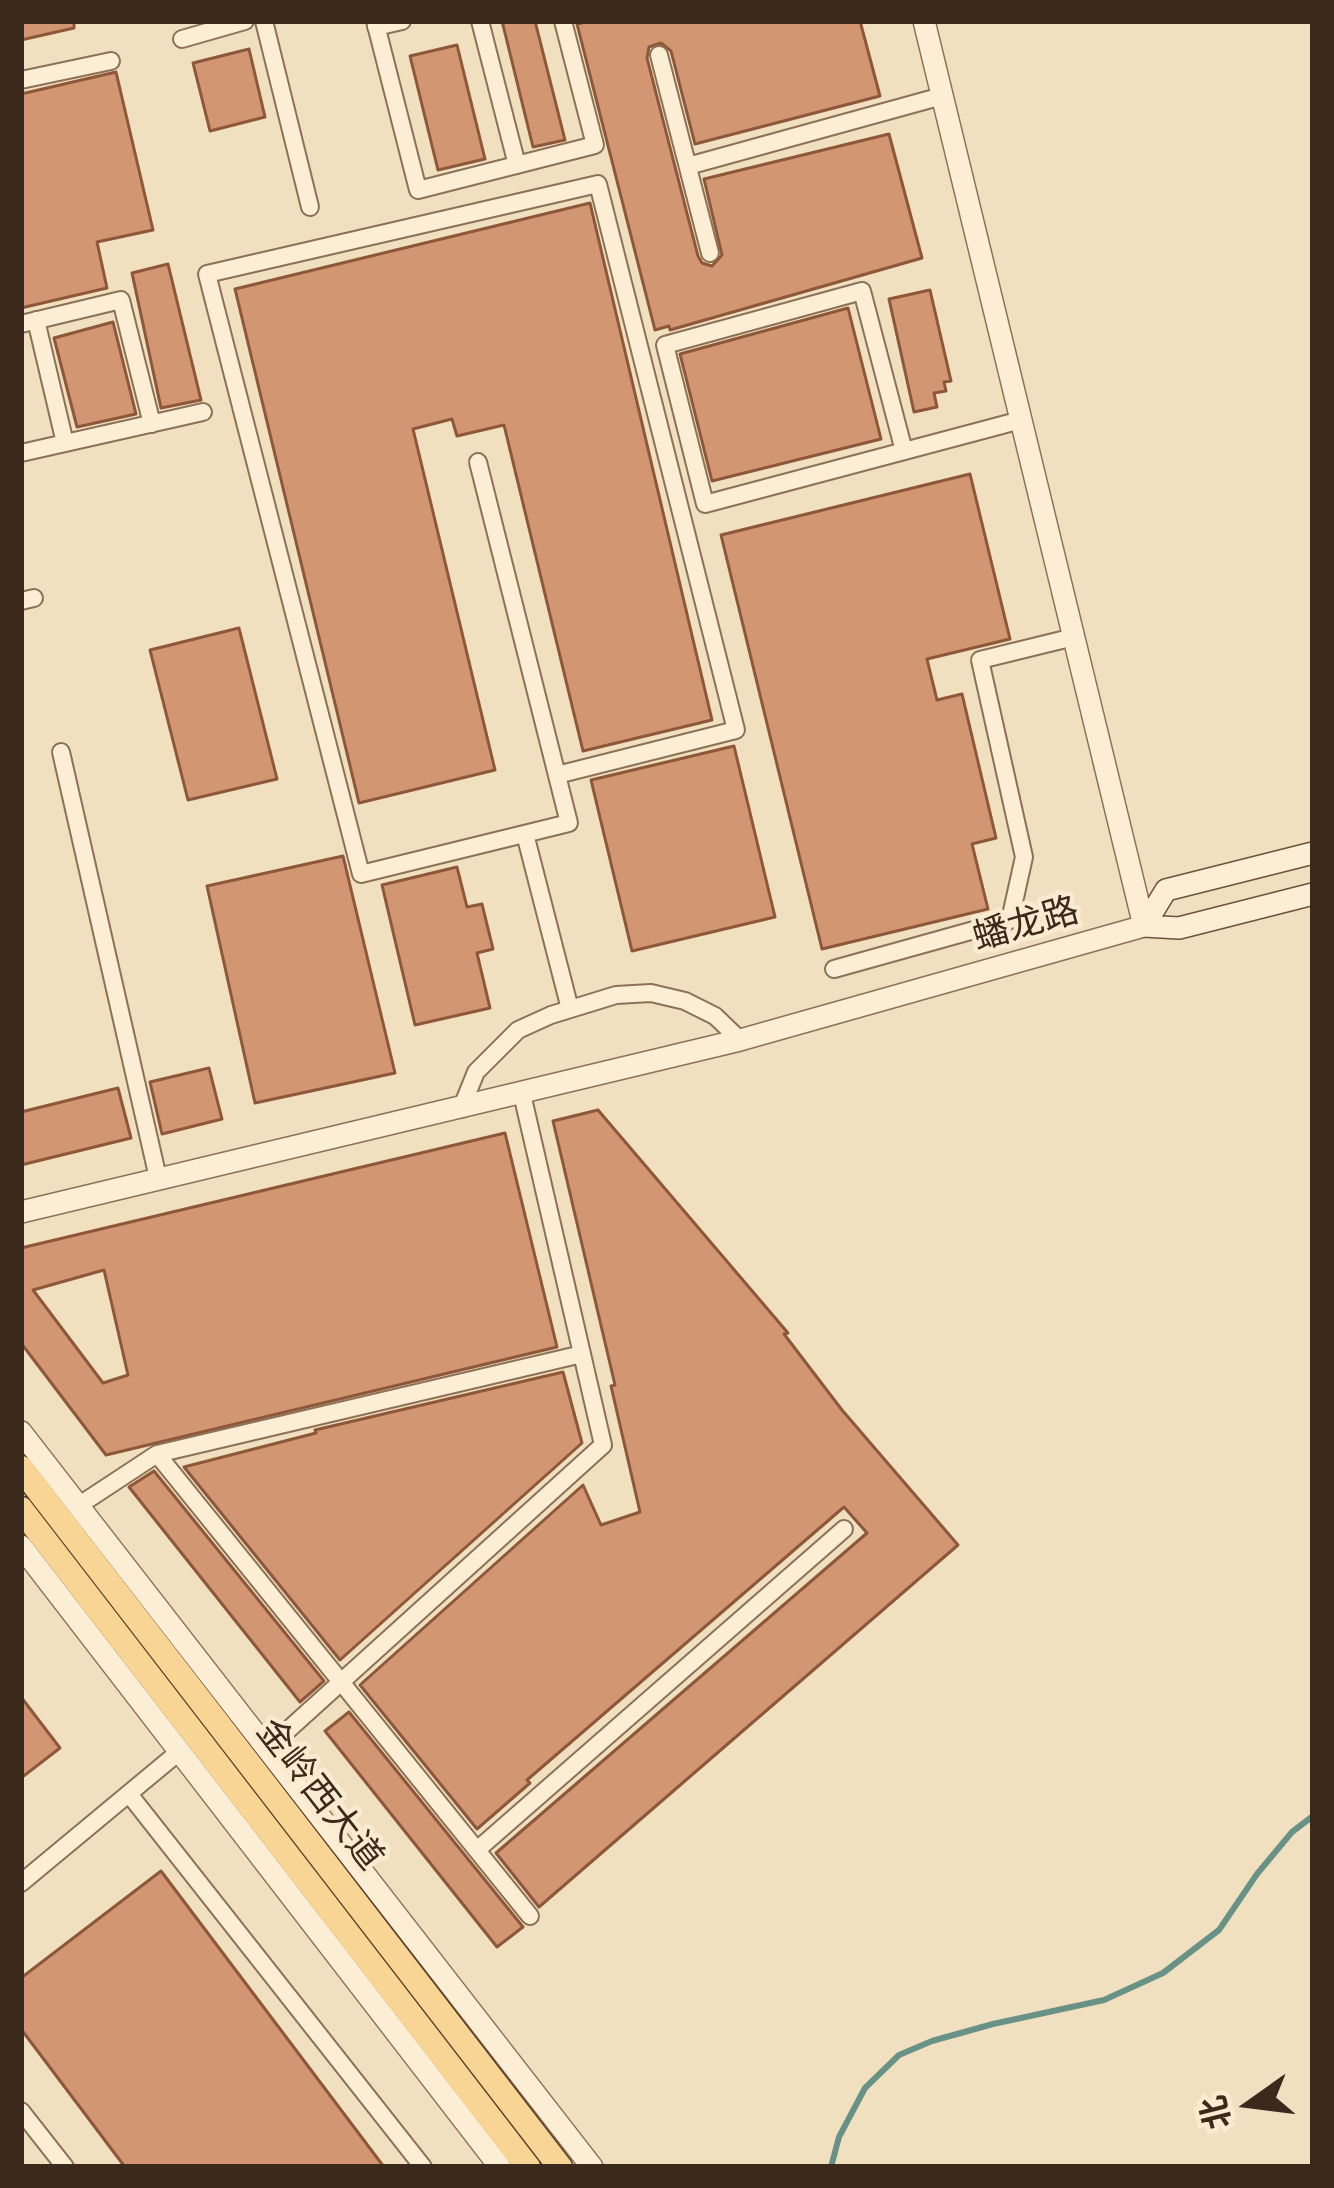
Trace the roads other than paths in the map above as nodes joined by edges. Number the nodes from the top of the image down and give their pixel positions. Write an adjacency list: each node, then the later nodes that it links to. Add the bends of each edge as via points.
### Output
1 (264, 21): 15 (street)
2 (402, 21): 7 (street)
3 (480, 21): 13 (street)
4 (563, 21): 13 (street, via 595,146)
5 (924, 21): 12 (street)
6 (238, 22): 8 (street)
7 (376, 24): 13 (street, via 418,190)
8 (182, 39)
9 (659, 55): 14 (street)
10 (112, 61): 11 (street)
11 (21, 80)
12 (942, 96): 14 (street); 19 (street)
13 (517, 165)
14 (688, 166): 16 (street)
15 (310, 207)
16 (710, 254)
17 (28, 322): 20 (street, via 121,300); 21 (street)
18 (203, 412): 20 (street)
19 (1021, 420): 22 (street); 25 (street)
20 (152, 424): 21 (street)
21 (65, 443): 23 (street)
22 (904, 451): 22 (street, via 862,291 665,345 705,504)
23 (21, 453)
24 (478, 462): 27 (street)
25 (1074, 637): 31 (street); 32 (street, via 980,660 1024,857 1010,920)
26 (61, 752): 37 (street)
27 (557, 775): 28 (street, via 569,823); 28 (street, via 736,730 598,184 207,274 361,874)
28 (525, 834): 33 (street)
29 (1313, 853): 31 (street, via 1166,890)
30 (1313, 894): 31 (street, 蟠龙路, via 1179,928)
31 (1144, 926): 34 (street, 蟠龙路)
32 (834, 969)
33 (570, 1010): 34 (street, via 616,995 668,995 700,1007); 36 (street, via 502,1041 476,1072)
34 (740, 1040): 35 (street, 蟠龙路)
35 (522, 1094): 36 (street, 蟠龙路); 39 (street)
36 (461, 1109): 37 (street, 蟠龙路)
37 (158, 1178): 38 (street, 蟠龙路)
38 (21, 1212)
39 (582, 1354): 41 (street); 47 (street, via 603,1445)
40 (21, 1432): 43 (street)
41 (157, 1454): 43 (street); 47 (street)
42 (21, 1468): 59 (main road, 金岭西大道)
43 (78, 1506): 48 (street)
44 (21, 1509): 58 (main road, 金岭西大道)
45 (844, 1529): 51 (street)
46 (21, 1546): 49 (street)
47 (340, 1682): 48 (street); 51 (street)
48 (267, 1749): 60 (street)
49 (180, 1751): 50 (street); 57 (street)
50 (129, 1793): 52 (street); 56 (street)
51 (477, 1850): 53 (street)
52 (21, 1883)
53 (530, 1916)
54 (21, 2111): 55 (street)
55 (65, 2167)
56 (423, 2167)
57 (500, 2167)
58 (528, 2167)
59 (560, 2167)
60 (592, 2167)

